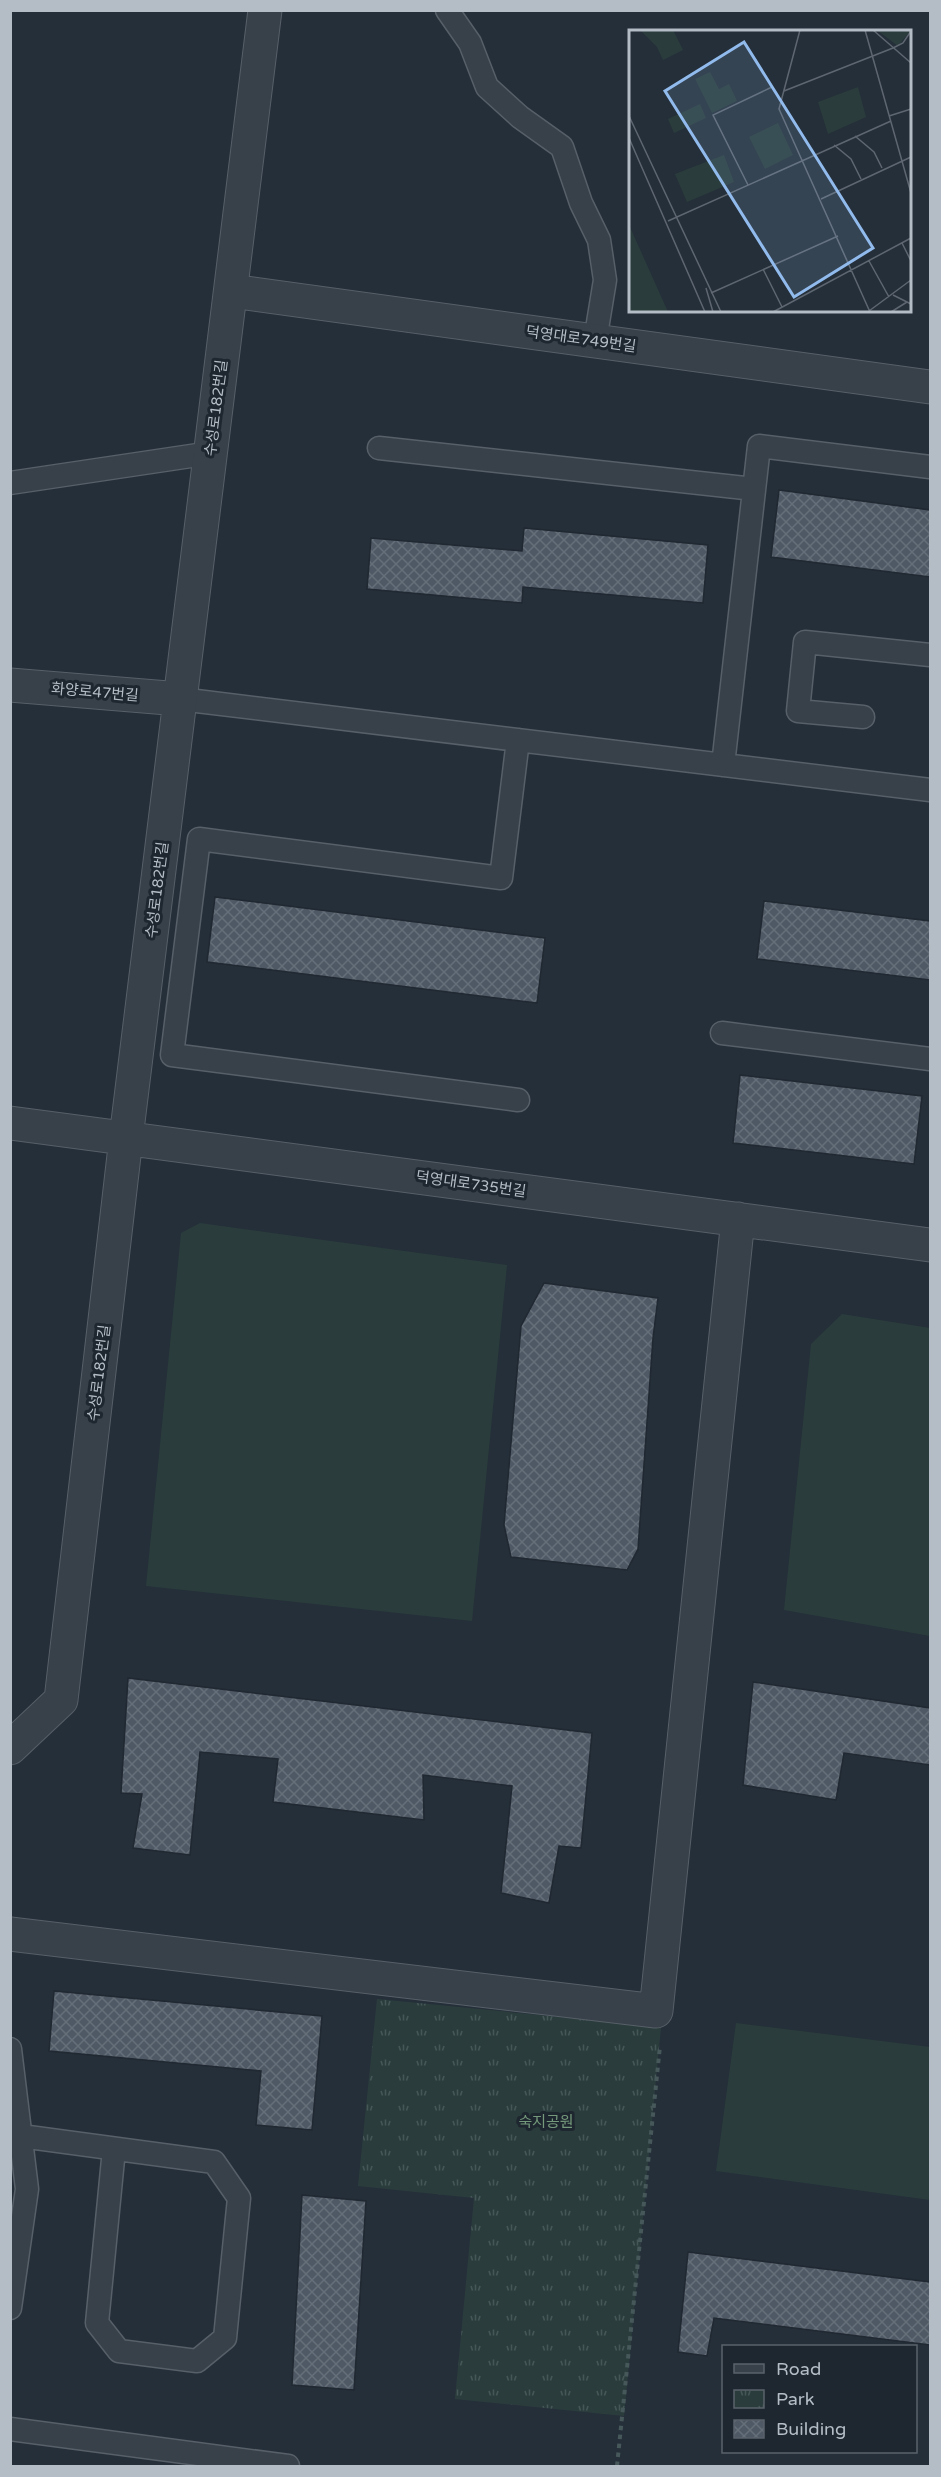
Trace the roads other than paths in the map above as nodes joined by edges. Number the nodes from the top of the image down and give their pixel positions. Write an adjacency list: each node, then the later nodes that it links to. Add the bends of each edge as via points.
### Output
1 (265, 10): 3 (street, 수성로182번길)
2 (447, 10): 4 (lane, via 470,44 487,87 562,147 581,203 599,240 606,280)
3 (231, 291): 4 (street, 덕영대로749번길); 7 (street, 수성로182번길)
4 (595, 341): 5 (street, 덕영대로749번길)
5 (930, 387)
6 (379, 448): 10 (lane)
7 (211, 453): 9 (lane); 13 (street, 수성로182번길)
8 (930, 467): 10 (lane, via 759,446)
9 (10, 483)
10 (754, 489): 16 (lane)
11 (930, 655): 14 (lane, via 805,642 798,711)
12 (10, 685): 13 (street, 화양로47번길)
13 (180, 699): 15 (lane); 22 (street, 수성로182번길)
14 (863, 717)
15 (518, 740): 16 (lane); 20 (lane, via 501,878 199,838 172,1055)
16 (723, 765): 17 (lane)
17 (930, 790)
18 (722, 1033): 19 (lane)
19 (930, 1059)
20 (518, 1100)
21 (10, 1123): 22 (street, 덕영대로735번길)
22 (126, 1138): 23 (street, 덕영대로735번길); 25 (street, 수성로182번길, via 62,1700)
23 (738, 1219): 24 (street, 덕영대로735번길); 26 (street, via 656,2010)
24 (930, 1245)
25 (10, 1748)
26 (10, 1935)
27 (10, 2049): 28 (lane)
28 (21, 2136): 29 (lane); 30 (lane, via 27,2189)
29 (114, 2149): 29 (lane, via 214,2162 239,2198 225,2338 197,2361 119,2351 97,2323)
30 (10, 2308)
31 (10, 2429): 32 (lane)
32 (288, 2466)

